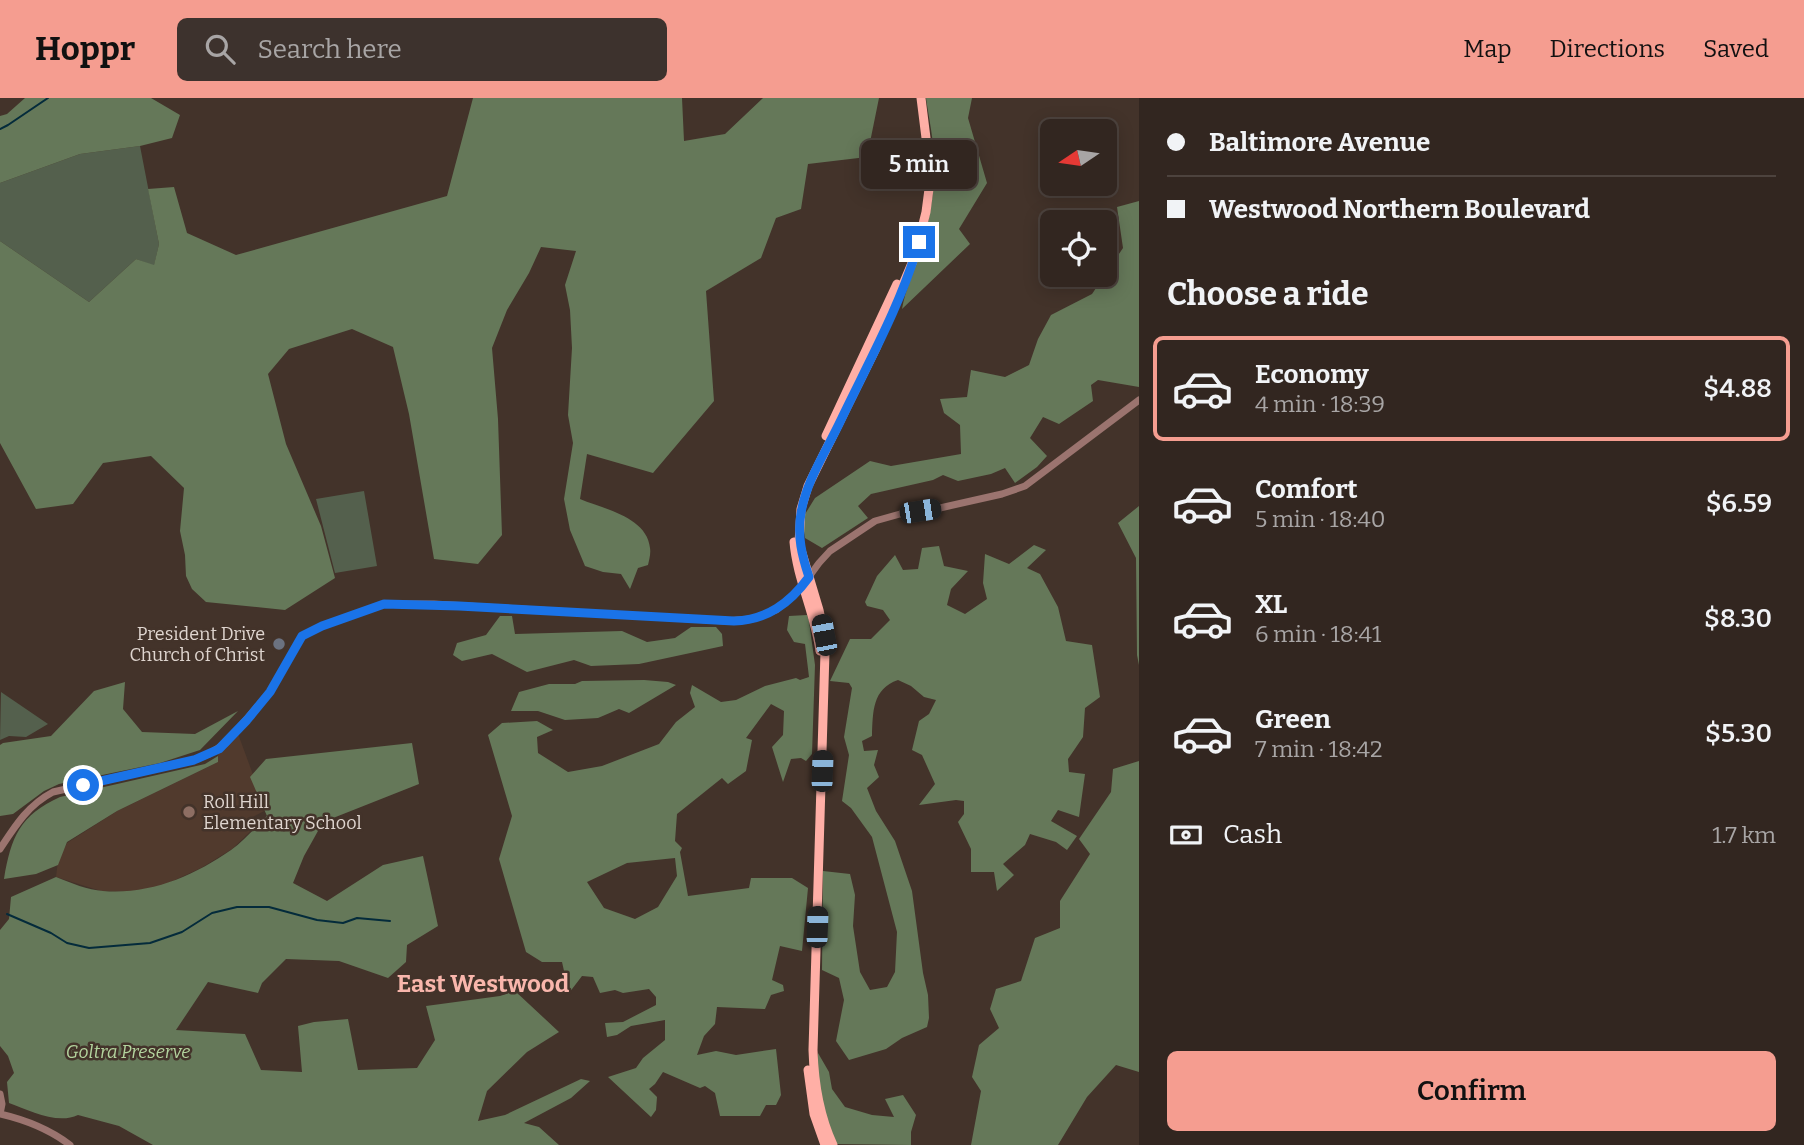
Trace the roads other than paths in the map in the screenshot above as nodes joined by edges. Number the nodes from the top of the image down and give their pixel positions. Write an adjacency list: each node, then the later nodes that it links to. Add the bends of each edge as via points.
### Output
1 (916, 98): 4 (main road, via 922,143 921,211 904,269 799,498 793,533 797,561)
2 (921, 98): 4 (main road, via 929,171 926,212 912,265 804,497 799,543)
3 (1139, 400): 4 (street, via 1026,486 875,522 830,551)
4 (806, 580): 5 (street); 6 (main road); 12 (main road, via 821,621 825,652 813,1064)
5 (792, 598): 6 (street); 7 (street, via 759,617 734,621 384,604 302,636 270,692 219,749 194,760 53,792 24,814)
6 (809, 602): 11 (main road, via 820,671 808,1070 814,1114)
7 (0, 849)
8 (0, 1094): 9 (street)
9 (0, 1114): 10 (street, via 45,1129)
10 (70, 1145)
11 (825, 1145)
12 (833, 1145)

